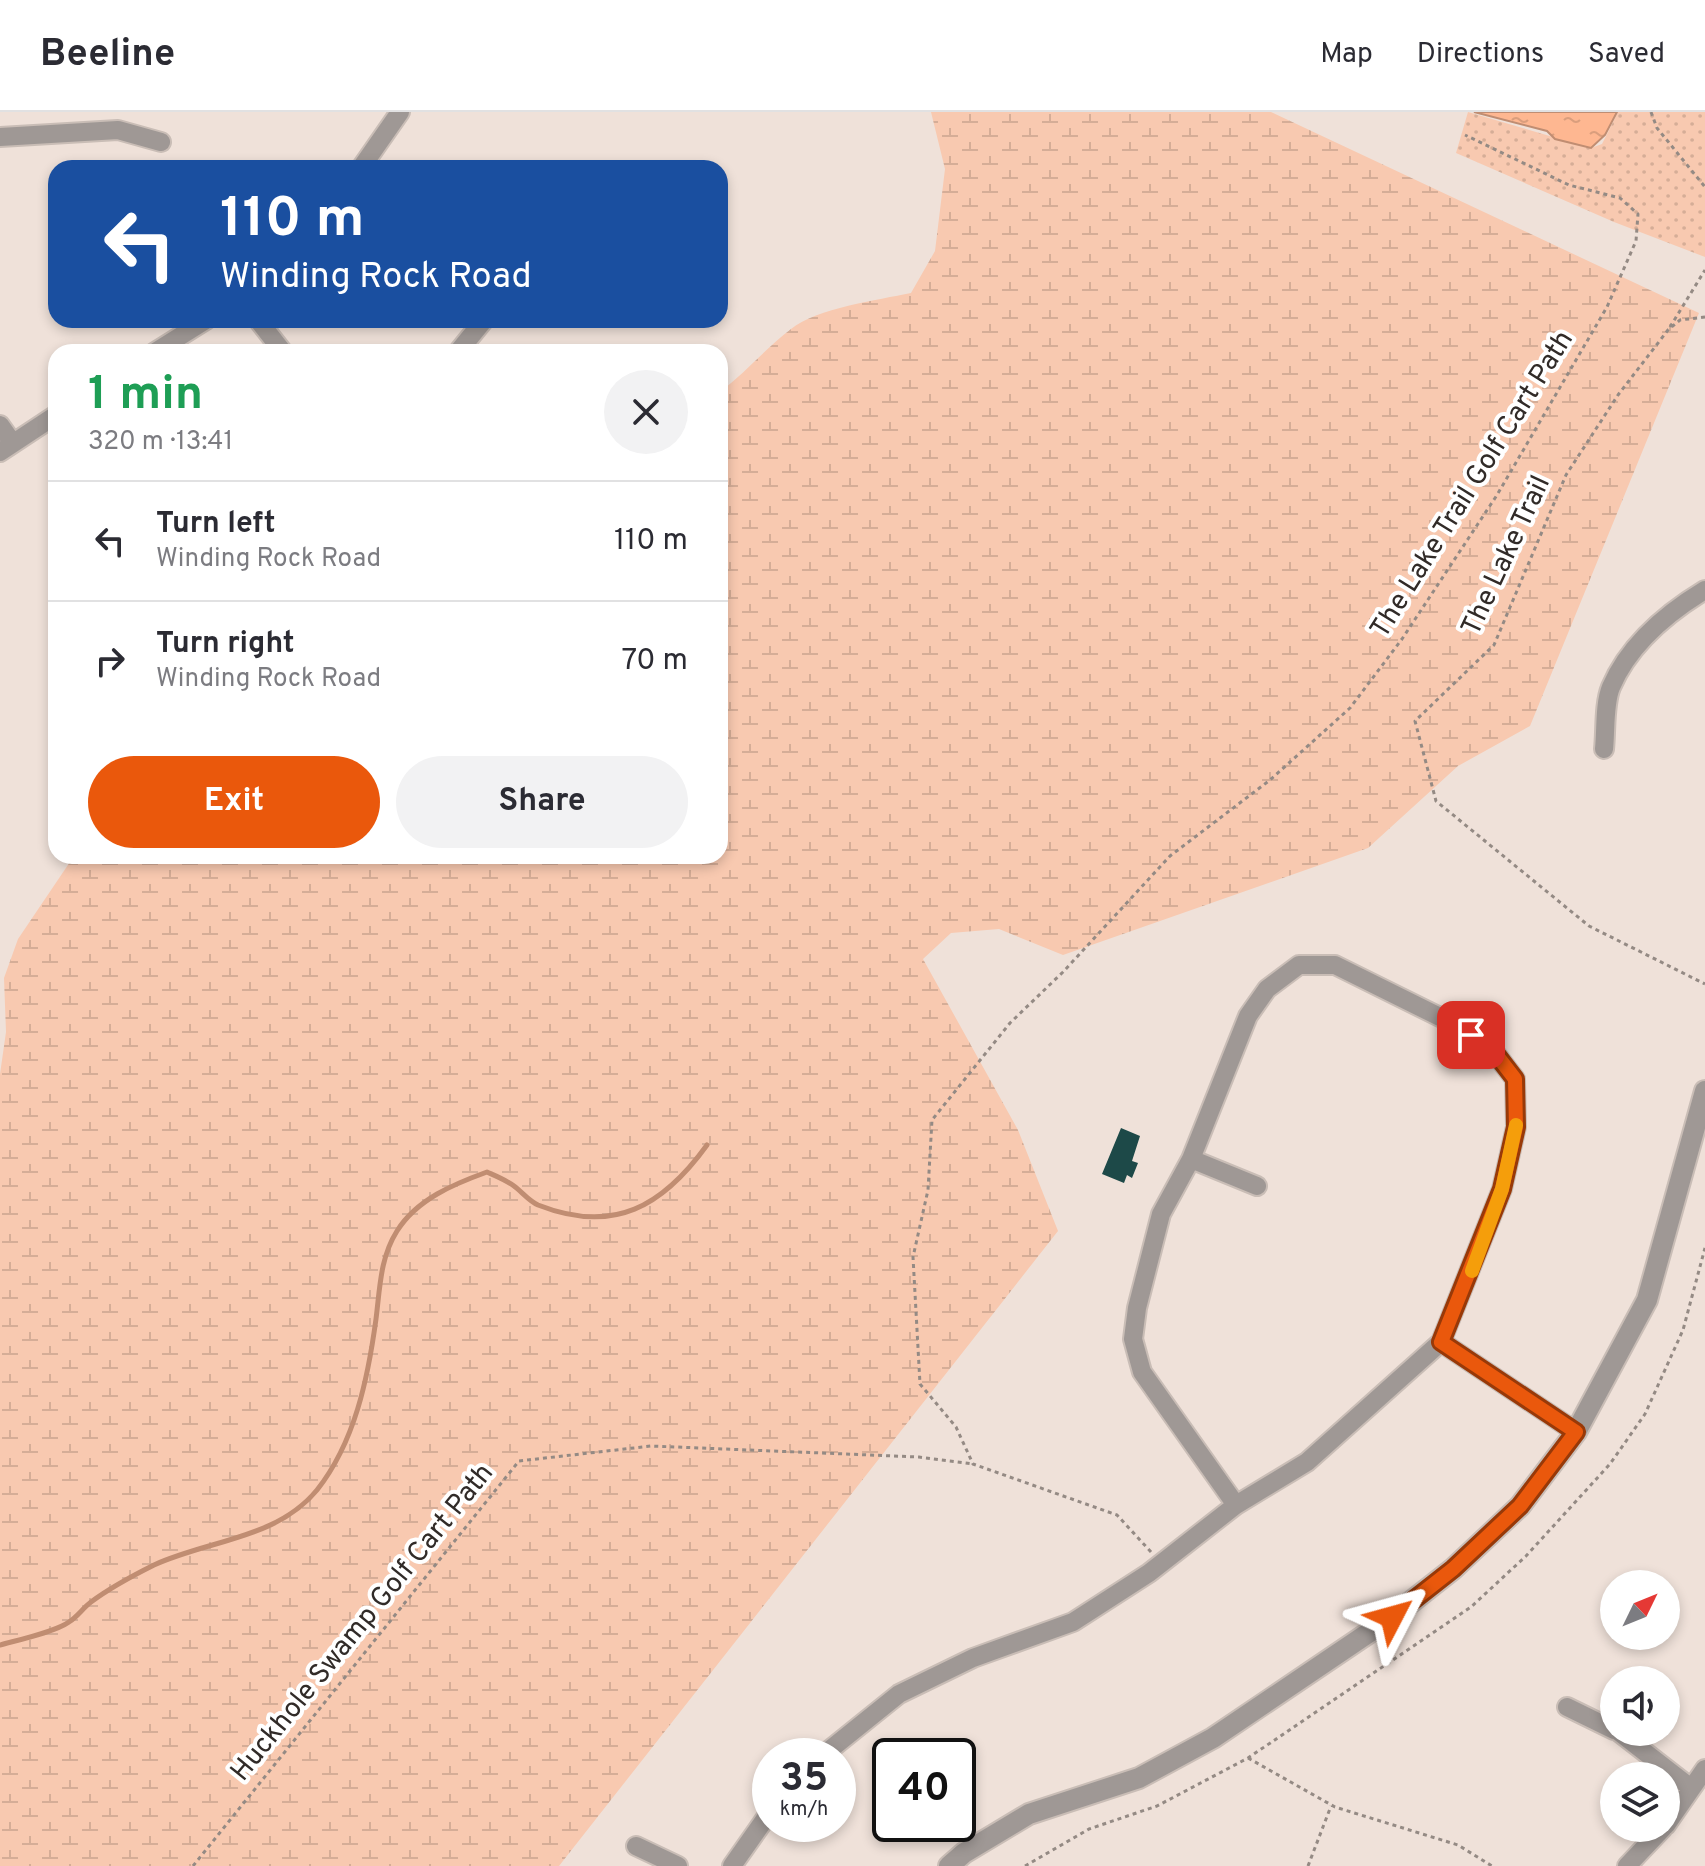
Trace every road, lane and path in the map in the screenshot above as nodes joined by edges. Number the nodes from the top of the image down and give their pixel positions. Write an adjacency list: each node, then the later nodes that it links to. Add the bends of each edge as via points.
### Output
1 (400, 112): 6 (street)
2 (1651, 112): 7 (path, via 1657,128)
3 (1465, 135): 28 (path, The Lake Trail Golf Cart Path, via 1569,185 1620,198 1638,214 1636,241 1607,307 1497,495 1350,708 1270,780 1170,856 1010,1023 932,1120 928,1190 913,1257 920,1384 956,1427)
4 (0, 137): 5 (street, via 118,130)
5 (161, 142)
6 (367, 160)
7 (1705, 187)
8 (1705, 270): 13 (path, The Lake Trail)
9 (1705, 317): 13 (path, via 1680,320)
10 (193, 328): 14 (street)
11 (264, 328): 15 (street)
12 (478, 328): 16 (street)
13 (1668, 330): 22 (path, The Lake Trail, via 1566,475 1494,645 1415,721 1436,801 1589,926)
14 (168, 344)
15 (277, 344)
16 (464, 344)
17 (48, 420): 19 (street)
18 (0, 425): 19 (street)
19 (6, 447)
20 (1705, 590): 21 (street, via 1642,640 1610,689)
21 (1604, 749)
22 (1705, 984)
23 (1705, 1091): 27 (street, via 1647,1300)
24 (1191, 1159): 25 (street); 26 (street, via 1248,1016 1267,989 1299,965 1335,965 1492,1049 1515,1079 1516,1127 1502,1189); 29 (street, via 1161,1214 1133,1339 1142,1372 1163,1407)
25 (1257, 1186)
26 (1441, 1342): 27 (street); 29 (street, via 1307,1462)
27 (1576, 1432): 46 (street, via 1520,1506 1392,1617 1213,1738 1139,1778 1029,1814)
28 (973, 1464): 30 (path, via 1117,1515); 43 (path, Huckhole Swamp Golf Cart Path, via 651,1446 519,1461)
29 (1236, 1505): 30 (street)
30 (1162, 1563): 33 (street, via 1073,1622 973,1658 899,1694)
31 (1567, 1707): 32 (street)
32 (1600, 1723)
33 (844, 1738)
34 (1636, 1746): 37 (street)
35 (1248, 1758): 39 (path)
36 (1705, 1769): 37 (street)
37 (1691, 1788): 38 (street)
38 (1680, 1804)
39 (1332, 1805): 47 (path); 48 (path, via 1458,1845)
40 (752, 1838): 45 (street)
41 (636, 1846): 44 (street)
42 (1647, 1858): 49 (street)
43 (193, 1866)
44 (678, 1866)
45 (732, 1866)
46 (949, 1866)
47 (1308, 1866)
48 (1492, 1866)
49 (1627, 1866)

